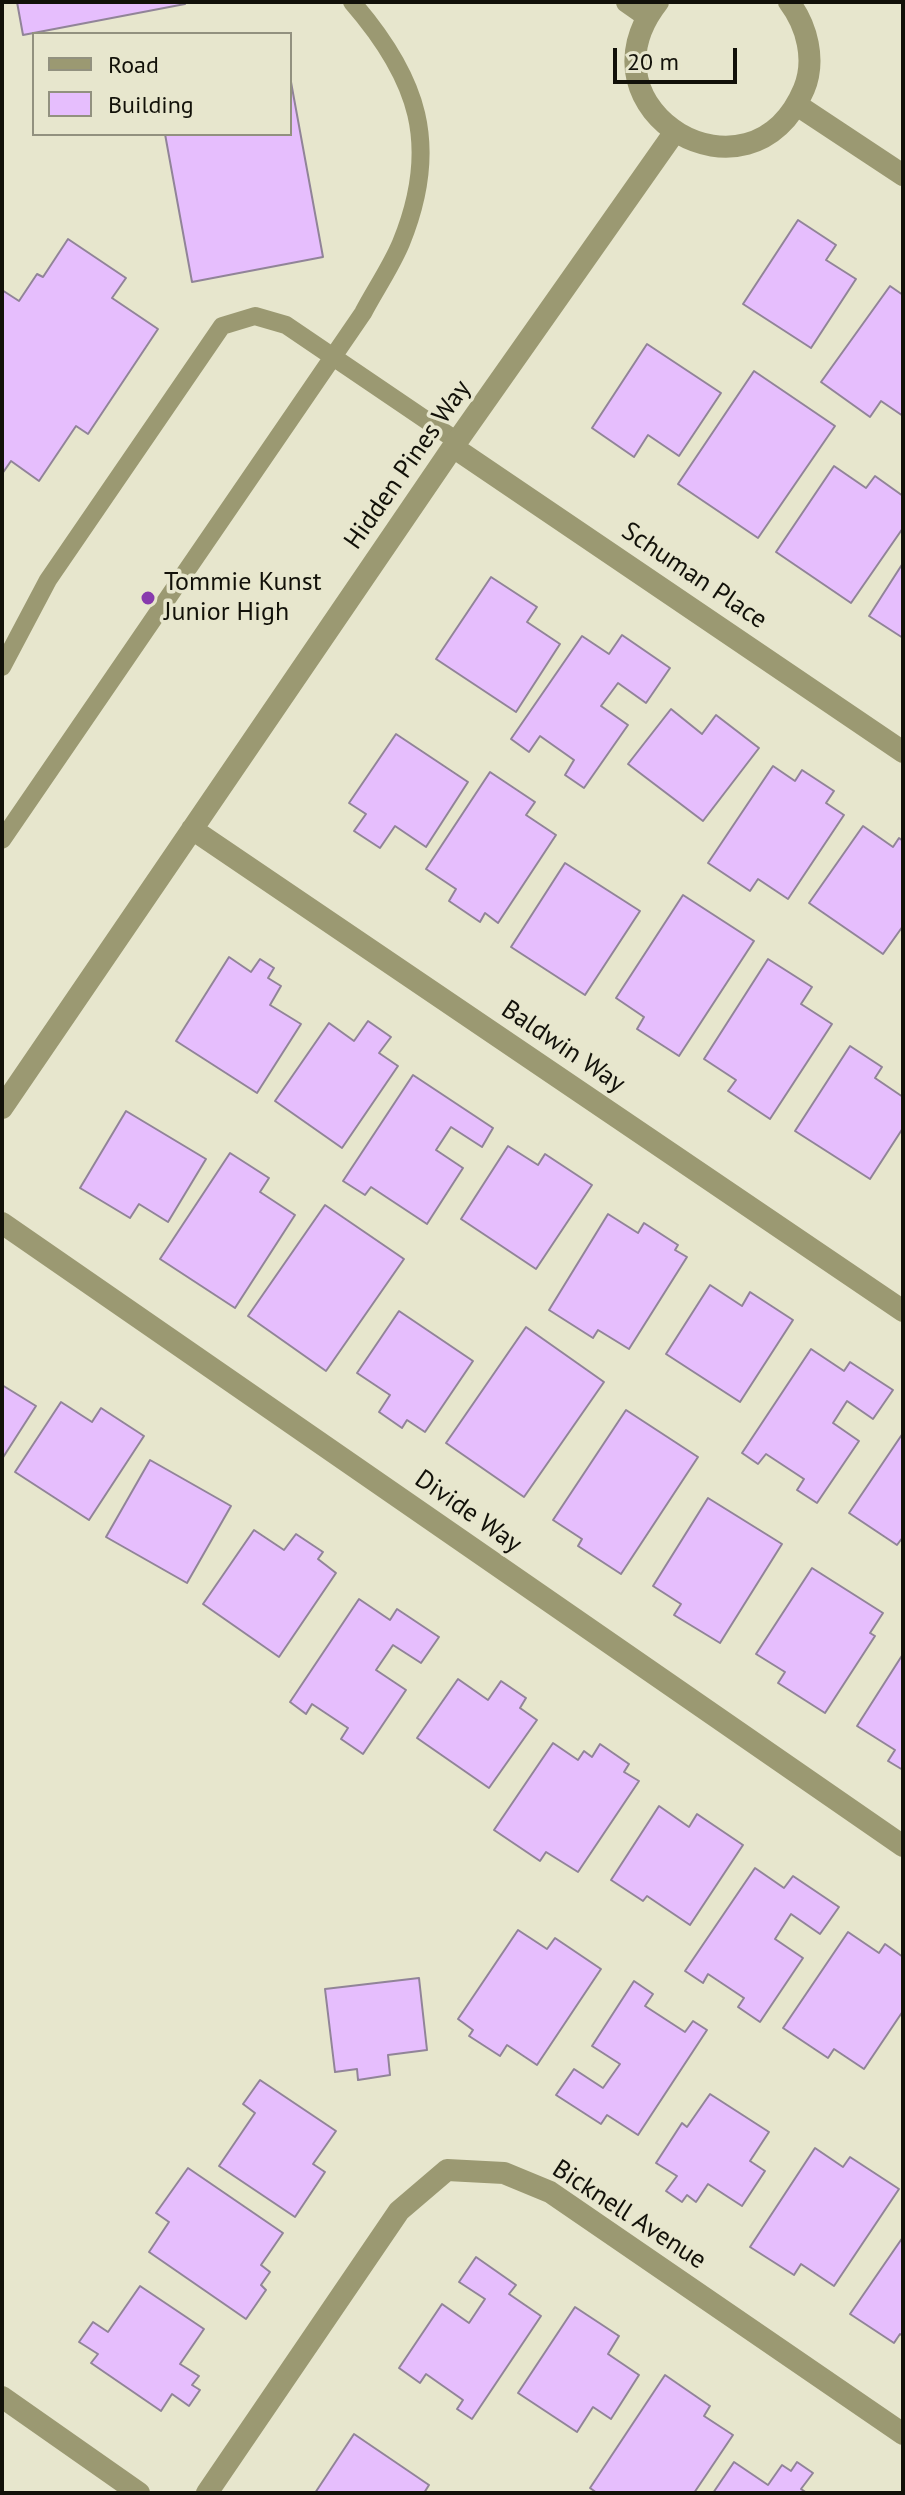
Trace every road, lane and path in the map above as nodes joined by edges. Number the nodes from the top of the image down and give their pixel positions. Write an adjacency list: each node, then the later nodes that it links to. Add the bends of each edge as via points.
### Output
1 (352, 2): 8 (lane, via 384,39 408,80 421,144 418,185 400,245)
2 (627, 2): 4 (street)
3 (789, 2): 5 (street, via 804,27 810,53 808,80)
4 (652, 9): 6 (street, via 637,40 635,67 654,115)
5 (797, 105): 6 (street, via 779,127 755,141 713,146); 7 (street)
6 (674, 133): 9 (street, Hidden Pines Way)
7 (903, 175)
8 (332, 357): 9 (lane); 10 (lane, via 273,319 255,316 222,326 48,580); 13 (lane)
9 (455, 444): 11 (street, Schuman Place); 12 (street, Hidden Pines Way)
10 (2, 667)
11 (903, 752)
12 (192, 829): 14 (street, Hidden Pines Way); 16 (street, Baldwin Way)
13 (2, 840)
14 (2, 1108)
15 (2, 1223): 17 (street, Divide Way)
16 (903, 1311)
17 (903, 1846)
18 (2, 2397): 20 (street)
19 (903, 2434): 21 (street, Bicknell Avenue, via 550,2192 504,2173 447,2170 399,2211)
20 (139, 2493)
21 (207, 2493)

